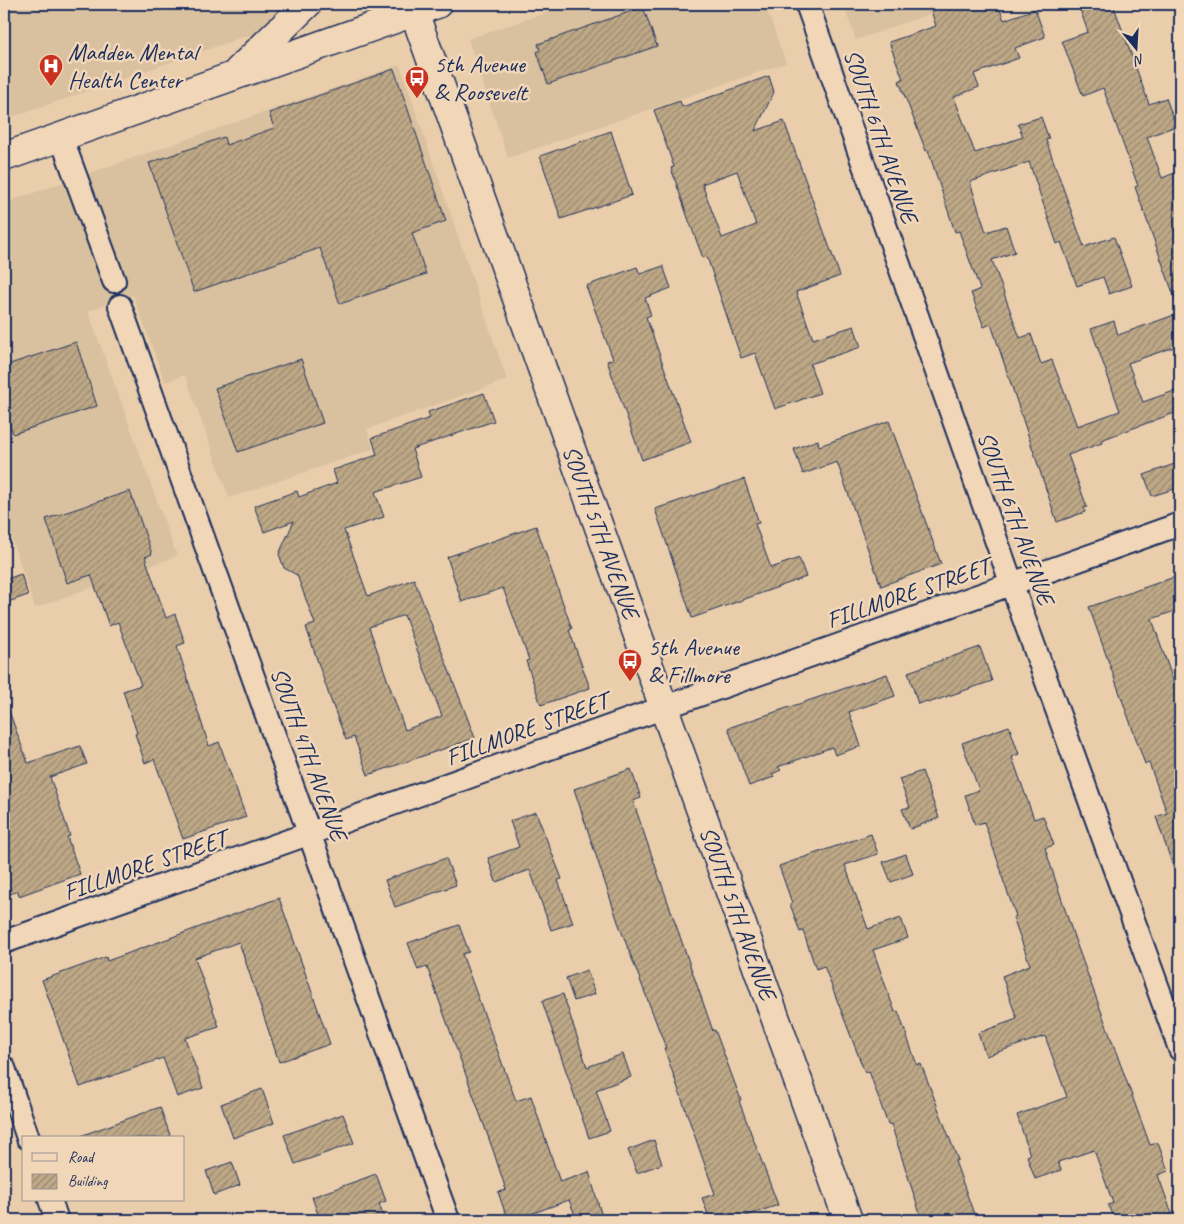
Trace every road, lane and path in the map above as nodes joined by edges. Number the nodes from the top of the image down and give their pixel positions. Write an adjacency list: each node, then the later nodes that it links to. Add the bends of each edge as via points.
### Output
1 (307, 4): 4 (street)
2 (421, 7): 4 (street); 11 (street, SOUTH 5TH AVENUE)
3 (808, 7): 10 (street, SOUTH 6TH AVENUE)
4 (233, 76): 5 (street)
5 (61, 137): 6 (street); 7 (street)
6 (4, 157)
7 (114, 280)
8 (120, 306): 12 (street, SOUTH 4TH AVENUE)
9 (1180, 524): 10 (street, FILLMORE STREET)
10 (1012, 584): 11 (street, FILLMORE STREET); 14 (street, SOUTH 6TH AVENUE)
11 (664, 708): 12 (street, FILLMORE STREET); 20 (street, SOUTH 5TH AVENUE)
12 (310, 835): 13 (street, FILLMORE STREET); 19 (street, SOUTH 4TH AVENUE)
13 (4, 942)
14 (1180, 1049)
15 (4, 1068): 16 (street)
16 (27, 1136)
17 (51, 1202): 18 (street)
18 (57, 1220)
19 (448, 1220)
20 (848, 1220)

